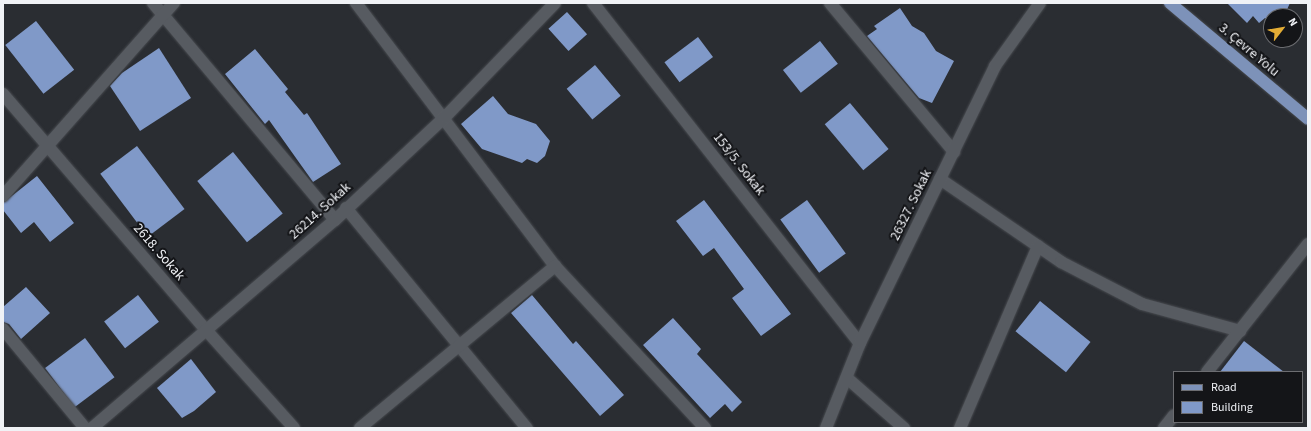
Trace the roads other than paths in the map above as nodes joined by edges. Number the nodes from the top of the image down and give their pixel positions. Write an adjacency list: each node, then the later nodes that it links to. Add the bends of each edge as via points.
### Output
1 (153, 3): 9 (street)
2 (174, 3): 9 (street)
3 (356, 3): 11 (street)
4 (555, 3): 11 (street, 26214. Sokak)
5 (593, 3): 25 (street, 153/5. Sokak)
6 (830, 3): 14 (street)
7 (1040, 3): 14 (street, 26327. Sokak, via 995,66)
8 (1170, 3): 12 (main road, 3. Çevre Yolu)
9 (162, 14): 13 (street); 18 (street)
10 (3, 94): 13 (street, 2618. Sokak)
11 (445, 117): 17 (street, 26214. Sokak); 21 (street)
12 (1308, 119)
13 (49, 146): 16 (street); 24 (street, 2618. Sokak)
14 (954, 152): 15 (street, 26327. Sokak)
15 (940, 179): 20 (street); 25 (street, 26327. Sokak)
16 (3, 196)
17 (346, 208): 18 (street, 26214. Sokak); 26 (street)
18 (335, 220): 24 (street, 26214. Sokak)
19 (1308, 244): 23 (street)
20 (1038, 246): 23 (street, via 1061,262 1142,304); 38 (street)
21 (555, 266): 26 (street); 35 (street)
22 (3, 329): 30 (street)
23 (1240, 330): 27 (street)
24 (207, 331): 31 (street, 26214. Sokak); 32 (street, 2618. Sokak)
25 (860, 343): 28 (street, 26327. Sokak)
26 (458, 345): 33 (street); 34 (street)
27 (1208, 371)
28 (847, 378): 36 (street, 26327. Sokak); 37 (street)
29 (1173, 416): 39 (street)
30 (85, 428)
31 (92, 428)
32 (294, 428)
33 (360, 428)
34 (527, 428)
35 (704, 428)
36 (826, 428)
37 (904, 428)
38 (960, 428)
39 (1164, 428)

